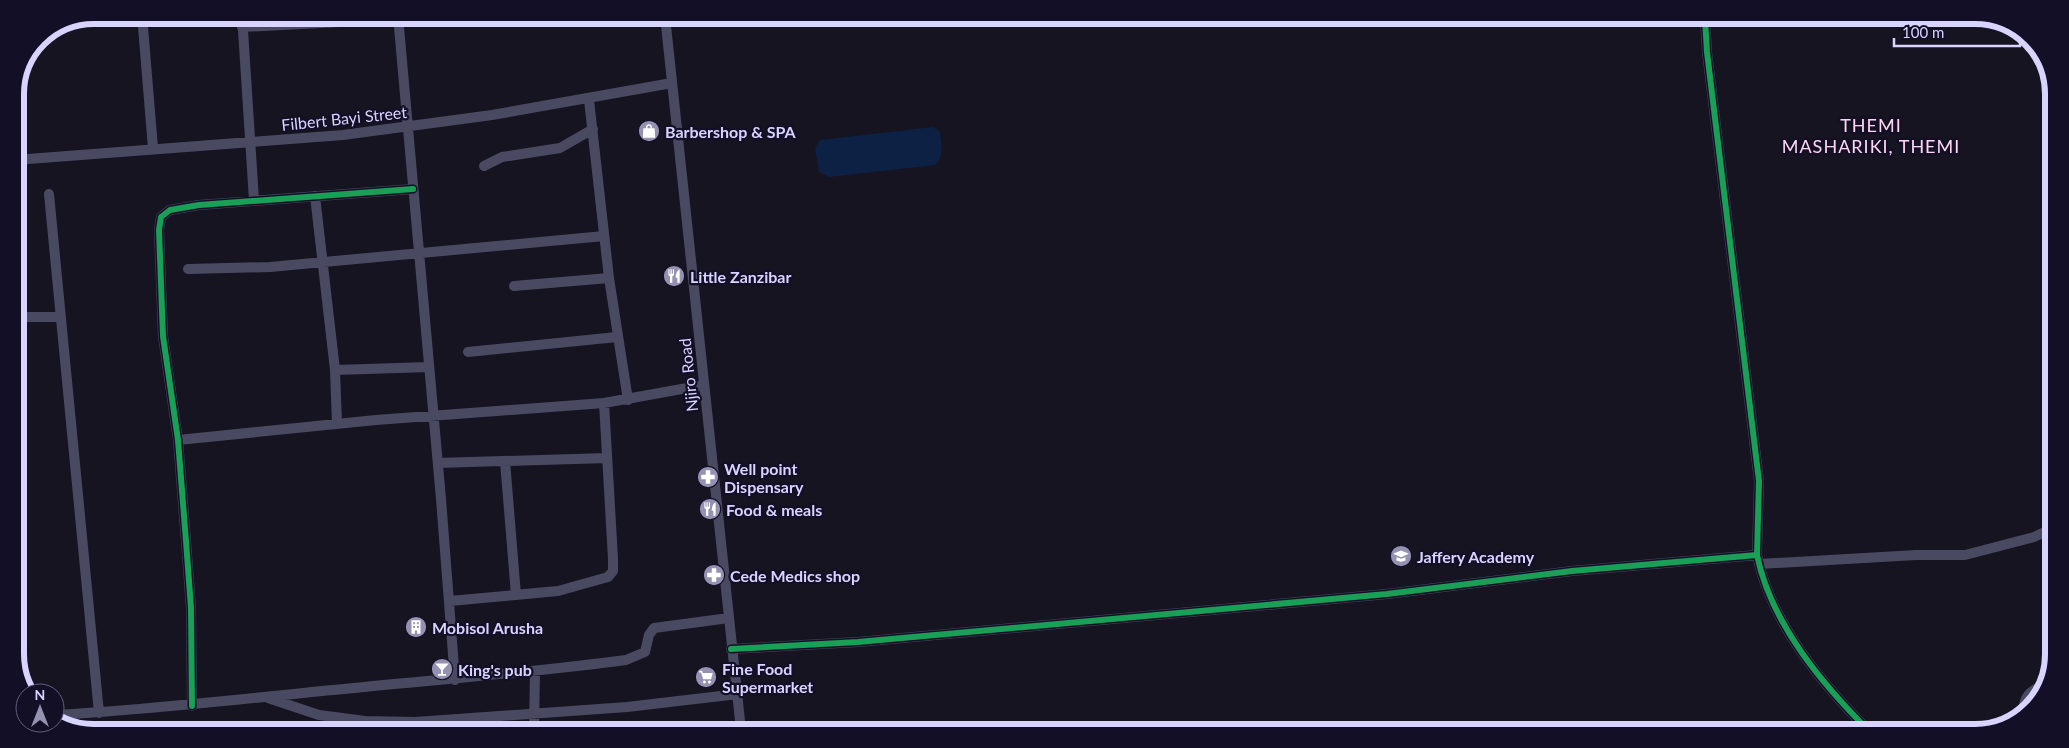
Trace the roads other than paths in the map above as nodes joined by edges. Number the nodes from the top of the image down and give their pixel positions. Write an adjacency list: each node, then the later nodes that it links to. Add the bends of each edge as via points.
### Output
1 (143, 24): 12 (street)
2 (277, 24): 6 (street)
3 (399, 24): 9 (street)
4 (666, 24): 7 (street, Njiro Road)
5 (1705, 24): 41 (street, via 1759,481)
6 (242, 26): 11 (street)
7 (672, 83): 8 (street, Filbert Bayi Street); 31 (street, Njiro Road)
8 (589, 100): 9 (street, Filbert Bayi Street); 10 (street)
9 (409, 126): 11 (street, Filbert Bayi Street); 15 (street)
10 (593, 129): 14 (street, via 560,148 502,157); 19 (street)
11 (249, 142): 12 (street, Filbert Bayi Street); 18 (street)
12 (153, 148): 13 (street, Filbert Bayi Street)
13 (24, 159)
14 (484, 166)
15 (413, 189): 17 (street); 20 (street)
16 (49, 194): 26 (street)
17 (316, 196): 18 (street); 21 (street)
18 (254, 200): 36 (street, via 176,208 161,217 163,336)
19 (604, 236): 20 (street); 23 (street)
20 (419, 253): 21 (street); 29 (street)
21 (324, 260): 22 (street, via 270,267); 30 (street)
22 (188, 269)
23 (609, 278): 24 (street); 27 (street)
24 (514, 286)
25 (24, 317): 26 (street)
26 (59, 317): 53 (street)
27 (617, 337): 28 (street); 32 (street)
28 (468, 352)
29 (429, 367): 30 (street); 34 (street)
30 (334, 370): 35 (street)
31 (704, 385): 32 (street); 44 (street, Njiro Road)
32 (628, 400): 33 (street)
33 (604, 403): 34 (street); 37 (street)
34 (434, 417): 35 (street); 39 (street)
35 (337, 424): 36 (street)
36 (178, 440): 52 (street, via 190,600)
37 (607, 458): 38 (street); 42 (street, via 613,571 608,577 572,589)
38 (505, 462): 39 (street); 42 (street)
39 (438, 463): 43 (street)
40 (2045, 532): 41 (street, via 1965,554)
41 (1758, 560): 45 (street, via 1572,571 1378,595 867,641); 60 (street, via 1770,596 1785,625 1826,684)
42 (516, 595): 43 (street)
43 (450, 601): 47 (street)
44 (729, 618): 45 (street, Njiro Road); 46 (street, via 654,628 645,652 626,660)
45 (731, 649): 49 (street, Njiro Road)
46 (535, 671): 47 (street); 54 (street)
47 (455, 680): 50 (street)
48 (2035, 690): 51 (street, via 2029,693)
49 (738, 694): 54 (street, via 627,707); 59 (street, Njiro Road)
50 (265, 698): 52 (street); 56 (street, via 319,715)
51 (2024, 704)
52 (192, 706): 53 (street)
53 (98, 713): 55 (street)
54 (534, 713): 57 (street); 58 (street)
55 (65, 715)
56 (395, 724)
57 (433, 724)
58 (534, 724)
59 (740, 724)
60 (1863, 724)

